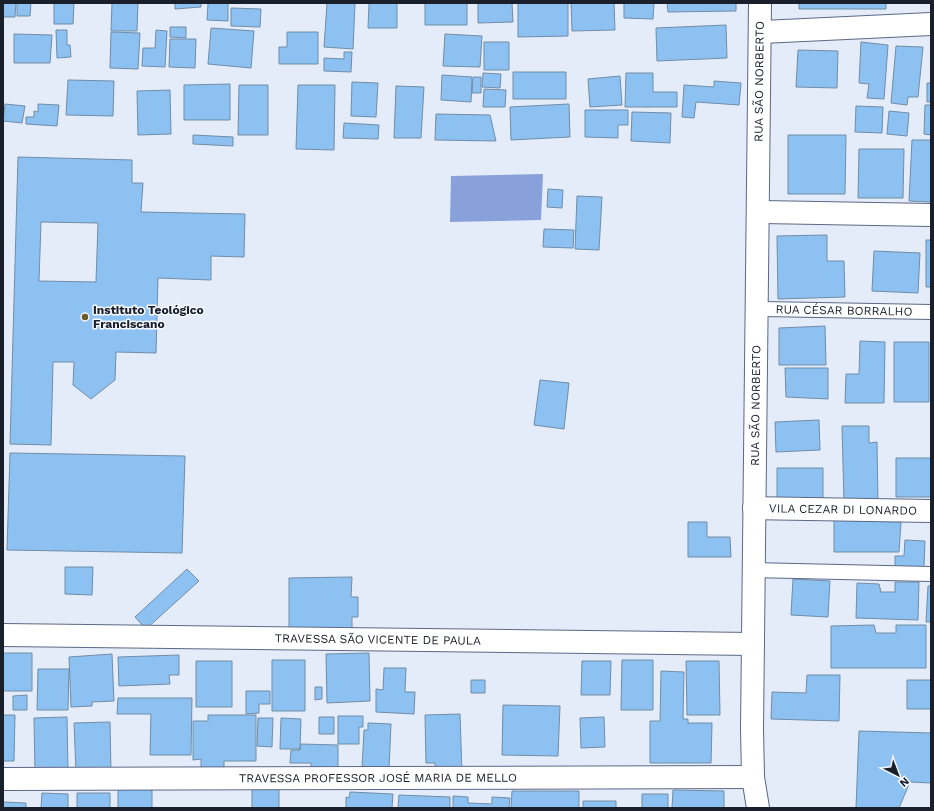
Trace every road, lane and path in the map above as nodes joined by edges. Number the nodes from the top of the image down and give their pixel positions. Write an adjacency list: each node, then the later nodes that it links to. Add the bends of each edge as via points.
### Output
1 (760, 3): 3 (street, RUA SÃO NORBERTO)
2 (931, 24): 3 (street)
3 (760, 32): 4 (street, RUA SÃO NORBERTO)
4 (758, 212): 5 (street); 6 (street, RUA SÃO NORBERTO)
5 (931, 215)
6 (758, 309): 7 (lane, RUA CÉSAR BORRALHO); 8 (street, RUA SÃO NORBERTO)
7 (931, 312)
8 (754, 508): 9 (street, VILA CEZAR DI LONARDO); 10 (street, RUA SÃO NORBERTO)
9 (931, 511)
10 (753, 570): 11 (lane); 13 (street, RUA SÃO NORBERTO)
11 (931, 574)
12 (3, 635): 13 (street, TRAVESSA SÃO VICENTE DE PAULA)
13 (753, 644): 14 (street, RUA SÃO NORBERTO)
14 (752, 777): 15 (street, TRAVESSA PROFESSOR JOSÉ MARIA DE MELLO); 16 (street, RUA SÃO NORBERTO)
15 (3, 779)
16 (758, 808)

